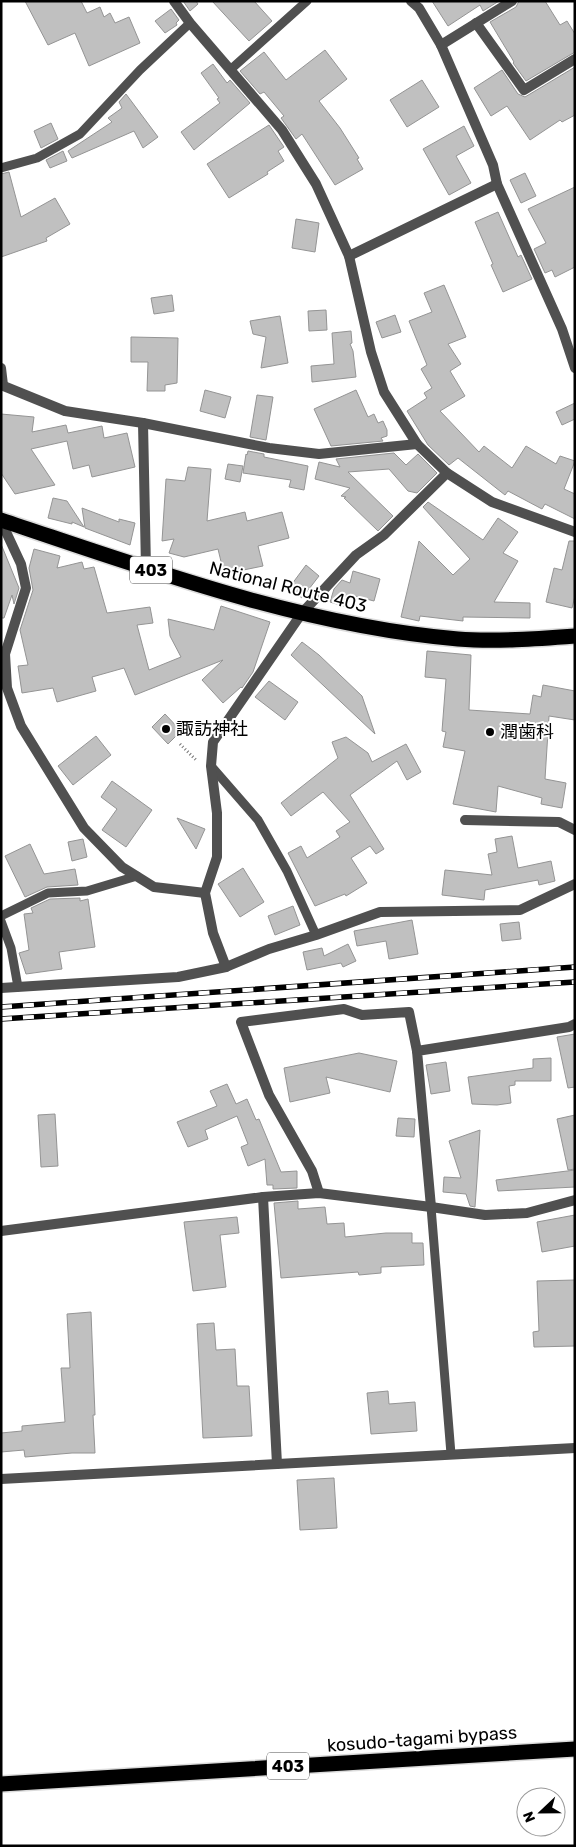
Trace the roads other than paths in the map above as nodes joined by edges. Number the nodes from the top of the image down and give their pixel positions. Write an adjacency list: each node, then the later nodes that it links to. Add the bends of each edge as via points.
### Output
1 (174, 1): 5 (street)
2 (307, 1): 9 (lane)
3 (412, 1): 7 (street)
4 (512, 1): 6 (street)
5 (190, 23): 9 (street); 10 (lane, via 80,134 37,158)
6 (476, 23): 7 (street); 8 (street, via 524,90)
7 (441, 44): 11 (street, via 493,165)
8 (575, 59)
9 (230, 70): 12 (street, via 282,130 316,184)
10 (1, 168)
11 (497, 184): 12 (street); 14 (street, via 562,329)
12 (349, 256): 17 (street, via 371,352 384,392)
13 (1, 368): 15 (street)
14 (575, 368)
15 (2, 385): 16 (street, via 65,411)
16 (143, 423): 17 (street, via 269,448 319,454); 21 (street)
17 (417, 444): 18 (street)
18 (447, 473): 20 (street, via 492,502); 22 (street, via 384,535 356,555)
19 (1, 520): 21 (highway, National Route 403 / 403); 27 (street, via 21,564 26,588 5,654 6,688 21,726 84,828 122,867)
20 (575, 532)
21 (146, 568): 22 (highway, National Route 403 / 403)
22 (302, 613): 23 (highway, National Route 403 / 403, via 386,630 459,639); 24 (street, via 213,742)
23 (575, 636)
24 (211, 766): 29 (street, via 217,813 217,857); 32 (lane, via 258,820 287,871)
25 (465, 820): 26 (street, via 559,822)
26 (575, 830)
27 (137, 876): 29 (street, via 154,887); 30 (lane, via 87,891 48,893)
28 (575, 884): 32 (street, via 520,910 380,912)
29 (205, 894): 33 (street, via 213,933)
30 (1, 916)
31 (1, 921): 34 (lane, via 11,948)
32 (316, 936): 33 (street, via 269,949)
33 (226, 967): 34 (street, via 178,977)
34 (18, 987): 35 (street)
35 (1, 988)
36 (575, 1024): 37 (street)
37 (417, 1051): 38 (street, via 409,1012 362,1015 344,1009 242,1022 269,1095 312,1171); 41 (street)
38 (318, 1194): 39 (street); 41 (street)
39 (263, 1198): 42 (street); 45 (street)
40 (575, 1200): 41 (street, via 527,1213 484,1215)
41 (431, 1207): 44 (lane)
42 (1, 1231)
43 (575, 1448): 44 (street)
44 (451, 1454): 45 (street)
45 (277, 1464): 46 (street)
46 (1, 1479)
47 (575, 1749): 48 (highway, kosudo-tagami bypass / 403)
48 (1, 1784)

